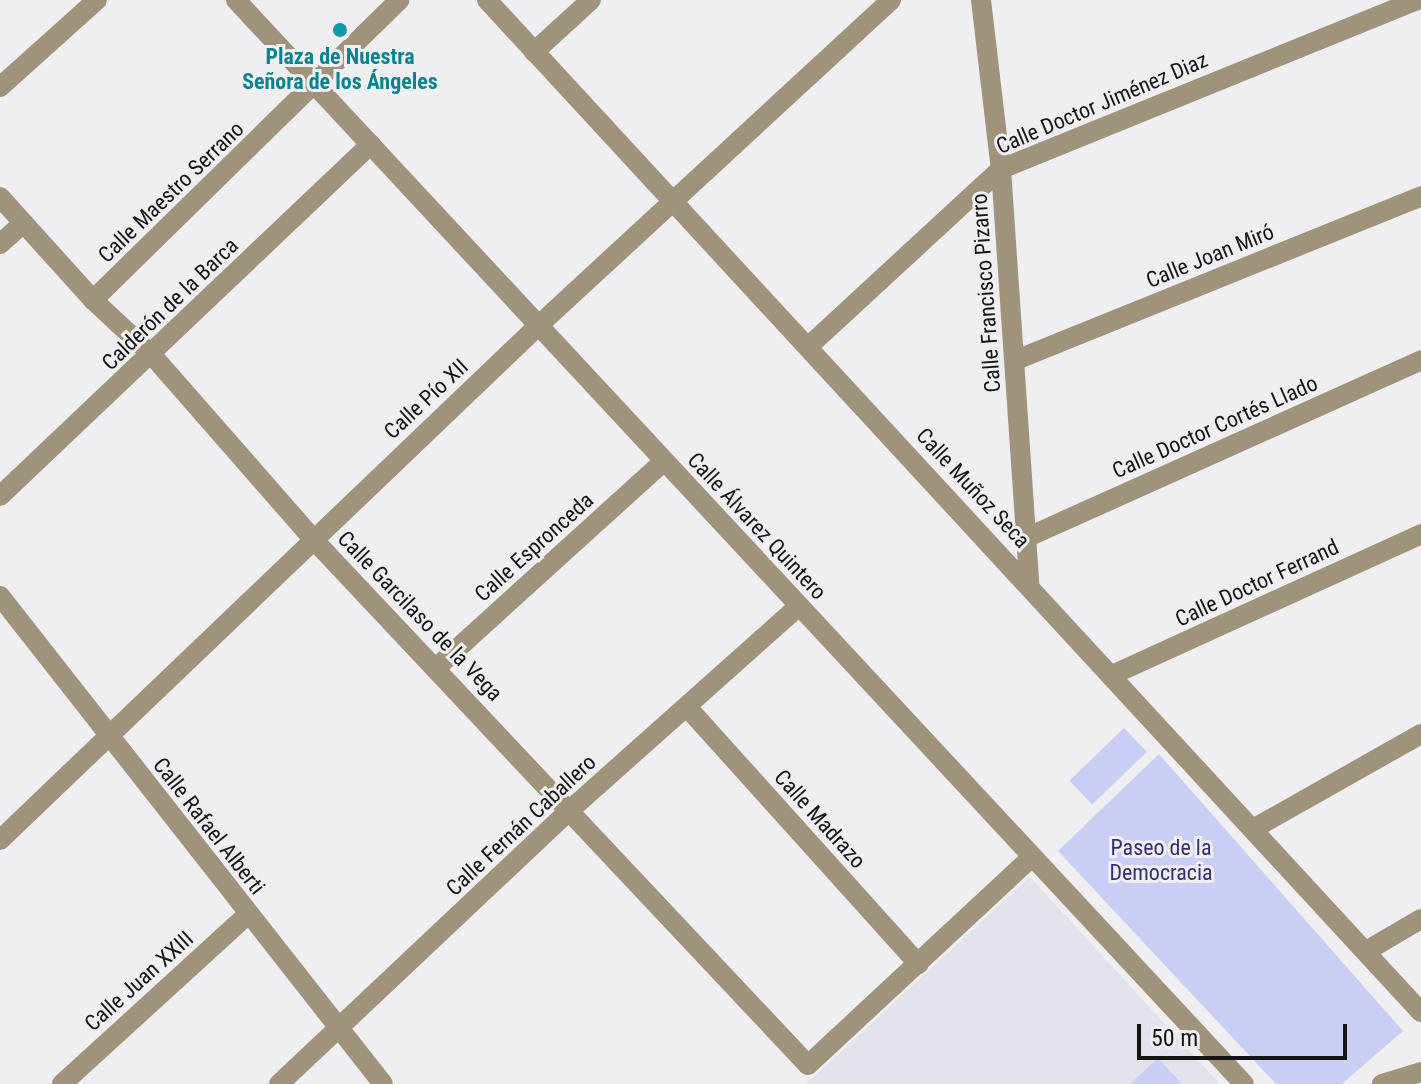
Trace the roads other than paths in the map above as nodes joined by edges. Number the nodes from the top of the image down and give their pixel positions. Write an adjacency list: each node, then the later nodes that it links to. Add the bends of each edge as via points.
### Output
1 (97, 0): 11 (street)
2 (236, 0): 10 (street, Calle Álvarez Quintero)
3 (399, 0): 10 (street, Calle Maestro Serrano)
4 (487, 0): 9 (street, Calle Muñoz Seca)
5 (591, 0): 9 (street)
6 (891, 0): 16 (street, Calle Pío XII)
7 (981, 0): 13 (street, Calle Francisco Pizarro)
8 (1418, 0): 13 (street, Calle Doctor Jiménez Diaz)
9 (534, 52): 16 (street, Calle Muñoz Seca)
10 (316, 86): 12 (street, Calle Álvarez Quintero); 19 (street, Calle Maestro Serrano)
11 (0, 87)
12 (371, 144): 20 (street, Calle Álvarez Quintero); 22 (street, Calderón de la Barca)
13 (1001, 169): 21 (street, Calle Doctor Jiménez Diaz); 23 (street, Calle Francisco Pizarro)
14 (1421, 196): 23 (street, Calle Joan Miró)
15 (0, 197): 17 (street, Calle Garcilaso de la Vega)
16 (672, 201): 20 (street, Calle Pío XII); 21 (street, Calle Muñoz Seca)
17 (23, 223): 18 (street); 19 (street, Calle Garcilaso de la Vega)
18 (0, 244)
19 (93, 300): 22 (street, Calle Garcilaso de la Vega)
20 (539, 325): 25 (street, Calle Álvarez Quintero); 29 (street, Calle Pío XII)
21 (809, 346): 30 (street, Calle Muñoz Seca)
22 (152, 355): 26 (street, Calderón de la Barca); 29 (street, Calle Garcilaso de la Vega)
23 (1016, 360): 28 (street, Calle Francisco Pizarro)
24 (1421, 360): 28 (street, Calle Doctor Cortés Llado)
25 (663, 462): 32 (street, Calle Álvarez Quintero); 33 (street, Calle Espronceda)
26 (0, 496)
27 (1421, 534): 34 (street, Calle Doctor Ferrand)
28 (1028, 537): 30 (street, Calle Francisco Pizarro)
29 (313, 539): 33 (street, Calle Garcilaso de la Vega); 37 (street, Calle Pío XII)
30 (1029, 584): 34 (street, Calle Muñoz Seca)
31 (0, 596): 37 (street, Calle Rafael Alberti)
32 (799, 606): 35 (street, Calle Fernán Caballero); 41 (street, Calle Álvarez Quintero)
33 (437, 667): 38 (street, Calle Garcilaso de la Vega)
34 (1112, 675): 39 (street, Calle Muñoz Seca)
35 (687, 707): 38 (street, Calle Fernán Caballero); 45 (street, Calle Madrazo)
36 (1421, 734): 39 (street)
37 (108, 738): 40 (street, Calle Pío XII); 42 (street, Calle Rafael Alberti)
38 (570, 810): 45 (street, Calle Garcilaso de la Vega, via 808,1065); 47 (street, Calle Fernán Caballero)
39 (1253, 829): 44 (street, Calle Muñoz Seca)
40 (0, 840)
41 (1030, 859): 45 (street); 52 (street, Calle Álvarez Quintero)
42 (248, 914): 47 (street, Calle Rafael Alberti); 49 (street, Calle Juan XXIII)
43 (1421, 919): 44 (street)
44 (1368, 950): 46 (street, Calle Muñoz Seca)
45 (918, 964)
46 (1421, 1012)
47 (339, 1028): 50 (street, Calle Fernán Caballero); 51 (street, Calle Rafael Alberti)
48 (1421, 1072): 53 (street)
49 (62, 1084)
50 (279, 1084)
51 (383, 1084)
52 (1244, 1084)
53 (1382, 1084)

